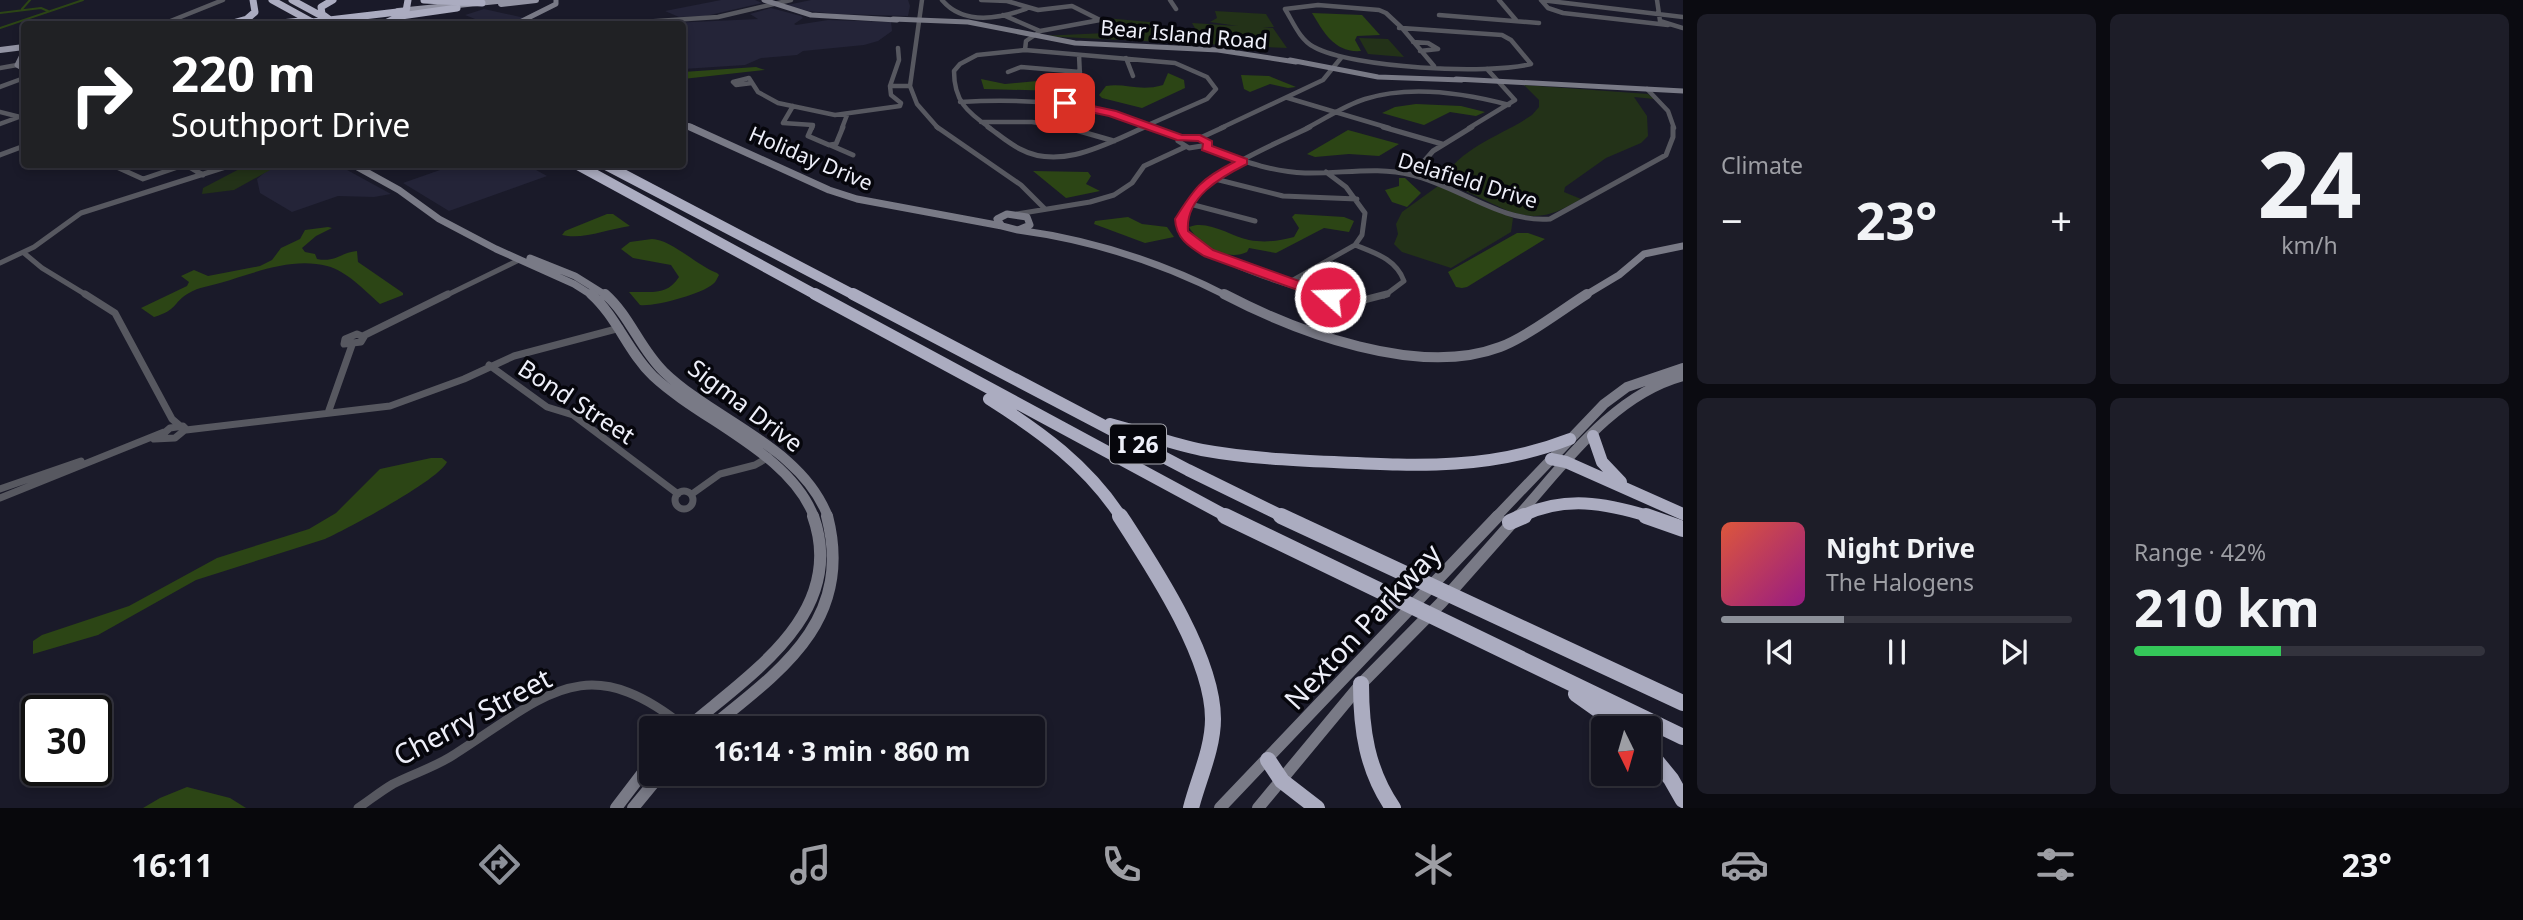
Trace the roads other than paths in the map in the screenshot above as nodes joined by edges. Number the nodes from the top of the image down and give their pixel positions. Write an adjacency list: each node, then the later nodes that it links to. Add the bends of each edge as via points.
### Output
1 (223, 0): 39 (street)
2 (253, 0): 40 (highway, via 255,12)
3 (272, 0): 41 (highway)
4 (292, 0): 44 (highway)
5 (333, 0): 45 (highway, via 320,11)
6 (408, 0): 31 (highway)
7 (424, 0): 24 (highway)
8 (507, 0): 24 (main road)
9 (536, 0): 28 (main road)
10 (556, 0): 47 (main road, via 550,9)
11 (764, 0): 25 (main road, Bear Island Road)
12 (783, 0): 25 (street)
13 (791, 0): 25 (street)
14 (922, 0): 37 (street)
15 (942, 0): 49 (street)
16 (981, 0): 29 (street, via 1010,2)
17 (1170, 0): 30 (street)
18 (1317, 0): 26 (street)
19 (1499, 0): 38 (street)
20 (1541, 0): 27 (street); 52 (street, via 1563,13)
21 (1608, 0): 27 (street)
22 (1657, 0): 32 (street)
23 (398, 1): 36 (highway)
24 (482, 3): 31 (main road)
25 (772, 4): 37 (main road, Bear Island Road, via 811,15); 48 (street)
26 (1321, 6): 54 (street, via 1378,10); 67 (street, via 1290,5 1285,9 1307,42)
27 (1608, 7): 32 (street)
28 (457, 8): 36 (main road); 46 (highway)
29 (1026, 9): 33 (street); 51 (street, via 1072,6 1100,20)
30 (1176, 9)
31 (409, 10): 36 (highway)
32 (1659, 13): 35 (street); 52 (street, via 1660,21)
33 (1003, 15): 49 (street); 56 (street)
34 (1439, 15): 38 (street)
35 (1683, 16)
36 (348, 17): 42 (highway); 43 (main road)
37 (920, 20): 49 (main road, Bear Island Road); 81 (street)
38 (1516, 20): 50 (street)
39 (170, 21)
40 (237, 21)
41 (309, 21): 43 (highway)
42 (309, 21)
43 (318, 21)
44 (331, 21)
45 (332, 21)
46 (390, 21)
47 (523, 21)
48 (654, 21)
49 (967, 21): 57 (main road, Bear Island Road)
50 (1539, 23)
51 (1088, 24): 53 (street); 56 (street)
52 (1668, 25): 55 (street)
53 (1104, 26)
54 (1399, 28): 58 (street); 72 (street, via 1502,35 1531,61 1525,68)
55 (1683, 28)
56 (1039, 31): 57 (street)
57 (1033, 37): 61 (street, via 1025,43); 73 (main road, Bear Island Road, via 1218,50)
58 (1412, 42): 63 (street); 63 (street, via 1438,49)
59 (898, 48): 80 (street)
60 (21, 49): 62 (main road)
61 (1025, 50): 64 (street); 86 (street, via 983,54 958,65 953,84)
62 (0, 51)
63 (1420, 51): 69 (street)
64 (1079, 55): 66 (street); 75 (street)
65 (21, 56): 68 (main road)
66 (1126, 58): 76 (street); 100 (street, via 1183,65 1209,78 1216,89 1207,99)
67 (1341, 58): 69 (street); 73 (street)
68 (17, 65): 70 (main road); 71 (street)
69 (1434, 66): 72 (street)
70 (21, 67)
71 (0, 68)
72 (1487, 69): 78 (street)
73 (1332, 70): 78 (main road, Bear Island Road); 85 (street, via 1323,80)
74 (1008, 72): 75 (street, via 1021,67)
75 (1080, 72): 87 (street)
76 (1133, 76)
77 (21, 79): 82 (street)
78 (1499, 82): 83 (main road); 88 (street, via 1513,95 1515,100)
79 (752, 83): 89 (street, via 770,99)
80 (890, 86): 81 (street); 93 (street, via 900,106)
81 (911, 86): 125 (street, via 916,104 927,118 1021,185)
82 (0, 87)
83 (1647, 89): 84 (main road); 121 (street, Delafield Drive, via 1679,124 1676,146 1550,219 1515,216)
84 (1683, 91)
85 (1288, 97): 92 (street); 102 (street)
86 (960, 102): 87 (street); 96 (street)
87 (1065, 103): 100 (street)
88 (1509, 105): 92 (street, via 1460,95 1393,93 1363,99); 104 (street)
89 (793, 106): 91 (street); 99 (street, via 783,123)
90 (0, 112): 94 (street)
91 (821, 112): 93 (street); 99 (street)
92 (1335, 113): 104 (street); 111 (street)
93 (847, 115): 105 (street, via 836,144)
94 (21, 117)
95 (21, 117): 97 (street)
96 (980, 122): 103 (street, via 1051,122); 103 (street, via 1021,149 1045,156 1081,155)
97 (0, 124)
98 (686, 124): 128 (main road, Holiday Drive, via 830,190)
99 (813, 125): 105 (street, via 808,136)
100 (1148, 126): 101 (street); 103 (street)
101 (1181, 138): 102 (street); 107 (street, via 1178,141)
102 (1200, 138): 108 (street, via 1209,143)
103 (1114, 141)
104 (1442, 144): 121 (street)
105 (830, 145): 110 (street)
106 (21, 147): 109 (street)
107 (1185, 147): 108 (street, Delafield Drive); 125 (street, via 1144,166 1132,183 1114,195)
108 (1206, 148): 111 (street, Delafield Drive)
109 (0, 155)
110 (853, 155)
111 (1243, 161): 119 (street, Delafield Drive, via 1282,171); 122 (street)
112 (119, 168): 113 (street, via 143,179)
113 (177, 168)
114 (191, 168): 120 (street)
115 (223, 168): 120 (street)
116 (359, 168): 136 (main road, Sigma Drive, via 444,223)
117 (583, 168): 141 (highway, I 26)
118 (612, 168): 145 (highway, I 26)
119 (1326, 172): 121 (street, Delafield Drive, via 1374,170); 123 (street)
120 (202, 175): 135 (street, via 81,213)
121 (1412, 175)
122 (1211, 178): 123 (street, via 1278,196); 124 (street)
123 (1357, 199): 133 (street, via 1365,223)
124 (1190, 204): 129 (street); 138 (street, via 1181,226 1195,245)
125 (1045, 209): 127 (street)
126 (999, 217): 127 (main road, Holiday Drive, via 1017,214); 128 (main road, Holiday Drive); 130 (main road)
127 (1030, 218): 131 (main road, via 1028,227); 132 (main road, via 1041,231)
128 (972, 220): 130 (main road, Holiday Drive)
129 (1255, 221)
130 (1002, 226): 131 (main road, Holiday Drive)
131 (1018, 230): 132 (main road, Holiday Drive)
132 (1052, 234): 134 (main road, via 1157,264 1320,337 1385,352 1441,356 1501,347 1619,275 1644,254)
133 (1354, 245): 138 (street); 138 (street, via 1398,268 1404,281 1376,299 1356,302)
134 (1683, 246)
135 (24, 253): 137 (street); 146 (street, via 115,313)
136 (522, 258): 139 (main road, Sigma Drive, via 587,292); 144 (street, via 363,336 352,345)
137 (0, 262)
138 (1288, 282)
139 (625, 327): 140 (street); 151 (main road, Sigma Drive, via 639,360 667,388)
140 (489, 365): 144 (street, via 407,401); 157 (street, Bond Street, via 547,407 573,415)
141 (943, 366): 163 (highway, I 26, via 1166,486); 182 (highway, via 1038,430 1087,473 1123,518 1187,632 1206,678 1213,718)
142 (1683, 368): 150 (main road, Nexton Parkway, via 1627,387)
143 (1683, 376): 149 (main road, via 1621,406)
144 (328, 413): 147 (street)
145 (1084, 416): 150 (highway, via 1200,449 1270,460 1461,466 1535,454); 165 (highway, I 26, via 1365,556)
146 (172, 419): 147 (street); 148 (street)
147 (182, 428): 148 (street, via 175,438)
148 (165, 433): 152 (street)
149 (1593, 436): 154 (main road); 156 (highway, via 1595,450 1609,471)
150 (1570, 439): 153 (main road, Nexton Parkway)
151 (771, 456): 158 (street, via 720,474); 169 (main road, Sigma Drive, via 809,503 819,534 820,570 800,622 778,650); 170 (main road, Sigma Drive, via 804,478 827,513 835,558 828,593 805,642)
152 (93, 459): 155 (street); 159 (street)
153 (1551, 459): 154 (highway); 173 (main road, Nexton Parkway)
154 (1566, 462): 156 (highway); 161 (main road)
155 (0, 489)
156 (1629, 489): 160 (highway)
157 (678, 494): 158 (street); 158 (street, Bond Street, via 673,500 680,507 693,503)
158 (692, 494)
159 (0, 498)
160 (1683, 514)
161 (1510, 522): 162 (highway, via 1547,506 1575,504 1626,508); 164 (main road, via 1412,634)
162 (1683, 529)
163 (1538, 669): 171 (highway); 172 (highway, I 26)
164 (1361, 684): 176 (main road); 186 (highway, via 1365,752 1381,793)
165 (1659, 693): 166 (highway); 167 (highway, I 26)
166 (1683, 696)
167 (1683, 704)
168 (671, 716): 179 (street, Cherry Street, via 651,700 624,689 595,684 570,689 542,700 437,766 395,784)
169 (700, 716)
170 (724, 716)
171 (1607, 716)
172 (1683, 737)
173 (1268, 760): 176 (highway); 183 (main road, Nexton Parkway)
174 (1661, 767): 178 (highway)
175 (639, 778): 180 (main road)
176 (1282, 781): 184 (main road); 185 (highway)
177 (651, 786): 181 (main road)
178 (1683, 800)
179 (358, 808)
180 (616, 808)
181 (633, 808)
182 (1191, 808)
183 (1220, 808)
184 (1258, 808)
185 (1317, 808)
186 (1394, 808)

